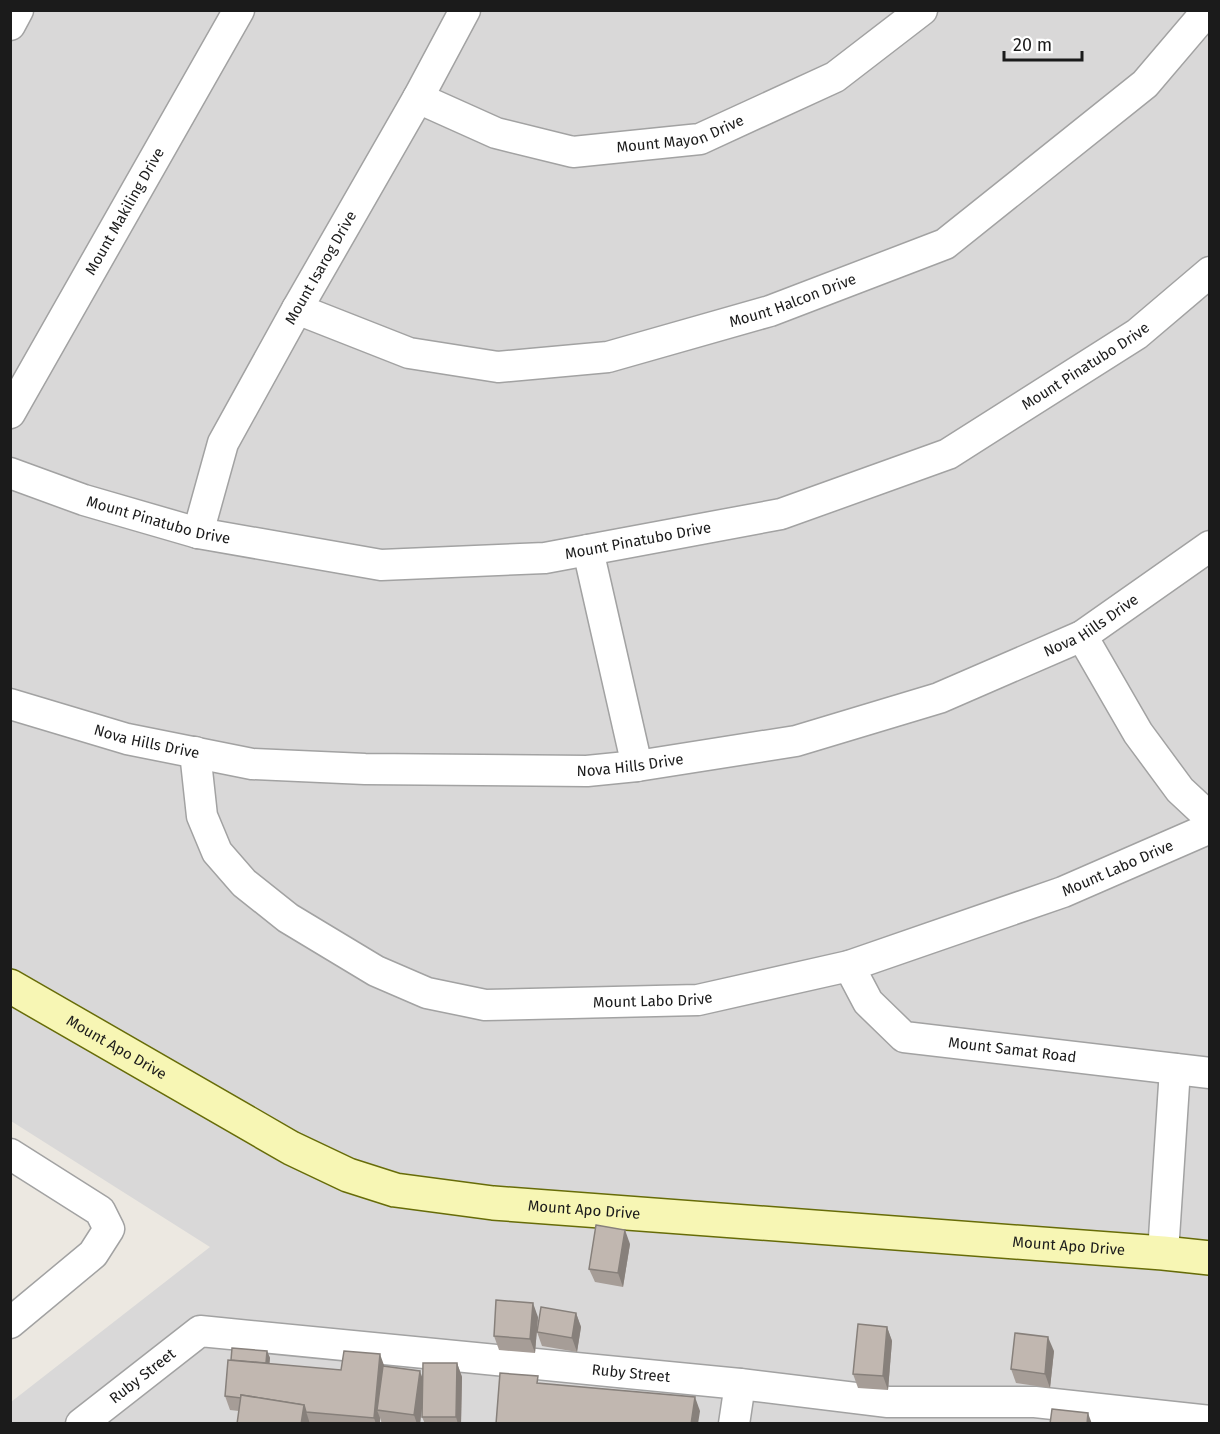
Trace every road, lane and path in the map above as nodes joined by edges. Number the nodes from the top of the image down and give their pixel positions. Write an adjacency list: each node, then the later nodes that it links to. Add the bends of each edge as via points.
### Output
1 (18, 10): 6 (street)
2 (240, 10): 10 (street, Mount Makiling Drive)
3 (465, 10): 7 (street, Mount Isarog Drive)
4 (922, 10): 7 (street, Mount Mayon Drive, via 835,77 700,139 573,152 496,133)
5 (1208, 10): 9 (street, Mount Halcon Drive, via 1145,84 945,244 770,311 608,357 498,367 409,353)
6 (10, 25)
7 (418, 98): 9 (street, Mount Isarog Drive)
8 (1209, 272): 14 (street, Mount Pinatubo Drive, via 1137,334 948,454 781,514)
9 (297, 309): 12 (street, Mount Isarog Drive, via 222,443)
10 (10, 413)
11 (10, 473): 12 (street, Mount Pinatubo Drive, via 84,500)
12 (198, 533): 14 (street, Mount Pinatubo Drive, via 381,565 545,558)
13 (1209, 546): 15 (street, Nova Hills Drive)
14 (588, 550): 18 (street)
15 (1082, 636): 18 (street, Nova Hills Drive, via 939,698 796,741); 19 (street, via 1138,733 1180,790)
16 (10, 704): 17 (street, Nova Hills Drive, via 127,739)
17 (195, 752): 18 (street, Nova Hills Drive, via 252,764 365,769 587,771); 21 (street, Mount Labo Drive, via 202,816 217,852 244,884 288,918 376,971 427,993 485,1005 698,1000)
18 (637, 766)
19 (1209, 818)
20 (1209, 828): 21 (street, Mount Labo Drive, via 1063,892)
21 (849, 966): 23 (street, Mount Samat Road, via 868,1002 904,1037)
22 (10, 986): 26 (street, Mount Apo Drive, via 291,1148 348,1175 395,1190 493,1203)
23 (1175, 1069): 24 (street, Mount Samat Road); 26 (street)
24 (1209, 1073)
25 (10, 1155): 28 (street, via 100,1211 109,1229 93,1254)
26 (1163, 1252): 27 (street, Mount Apo Drive)
27 (1209, 1258)
28 (13, 1318)
29 (740, 1384): 30 (street, Ruby Street); 33 (street, Ruby Street, via 201,1331); 34 (street)
30 (887, 1413): 31 (street, Ruby Street)
31 (1034, 1413): 32 (street, Ruby Street)
32 (1209, 1421)
33 (81, 1424)
34 (734, 1424)

